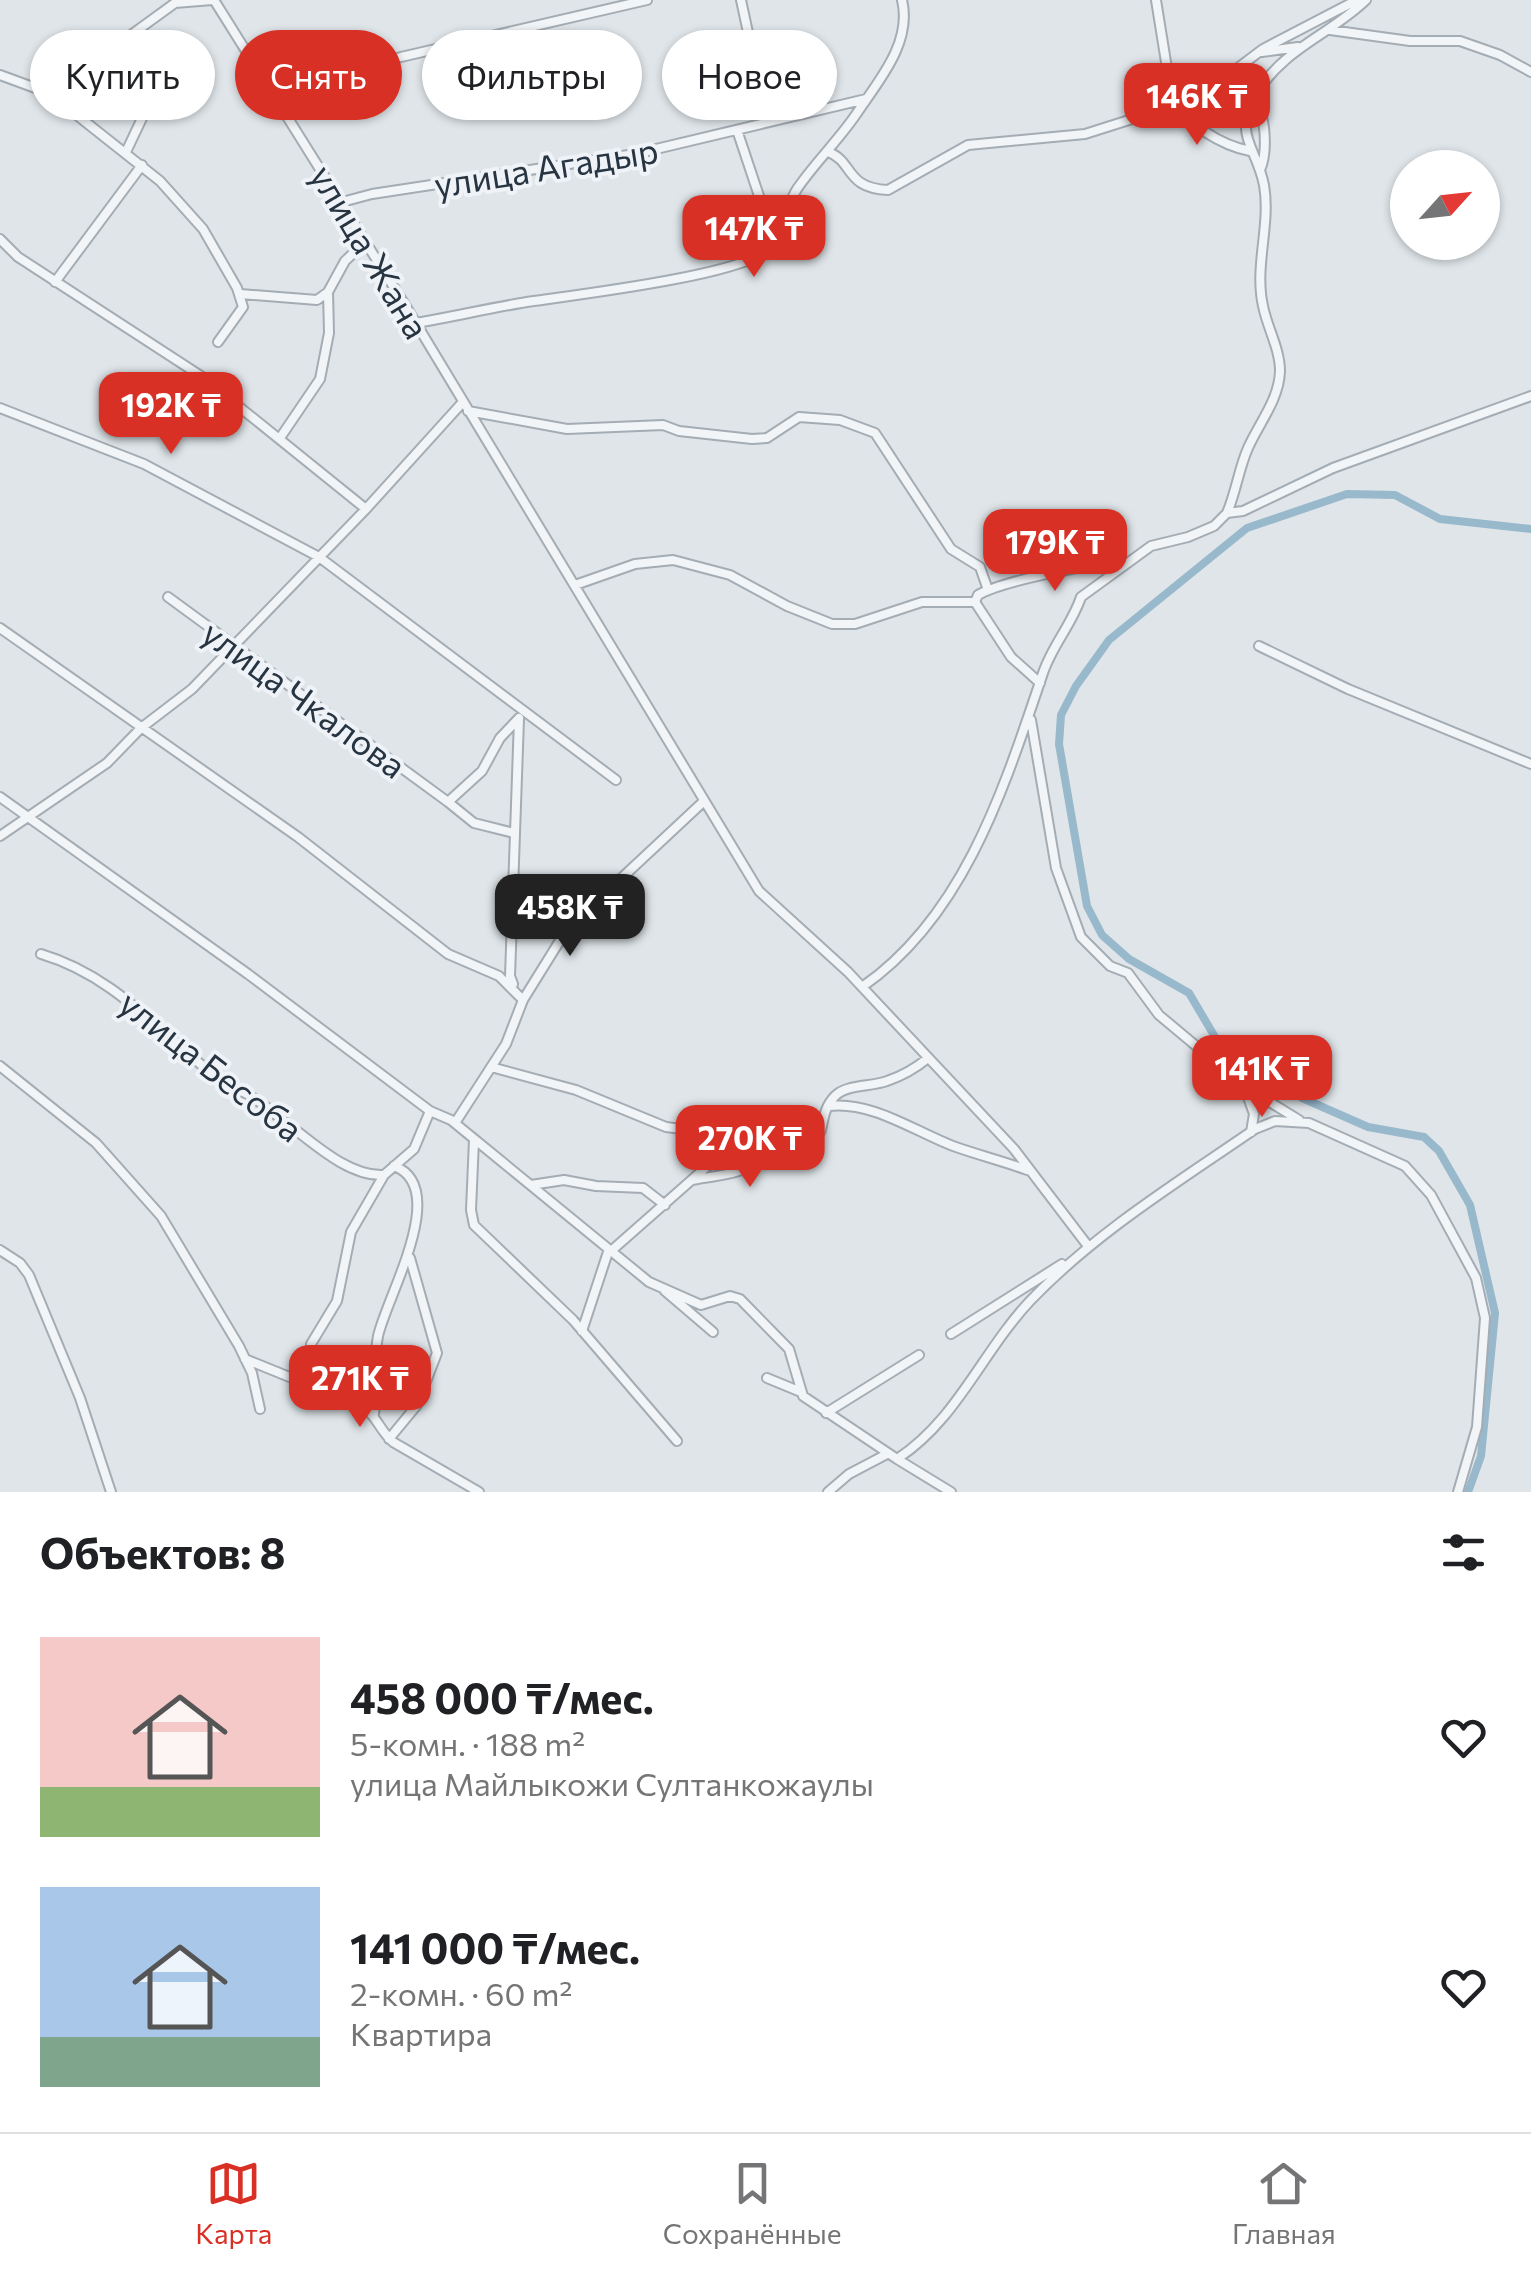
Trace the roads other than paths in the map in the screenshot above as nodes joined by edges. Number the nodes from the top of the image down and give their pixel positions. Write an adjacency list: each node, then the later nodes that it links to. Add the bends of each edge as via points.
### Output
1 (213, 0): 8 (street, via 175,3); 10 (street, улица Жана)
2 (646, 0): 13 (street)
3 (741, 0): 27 (street)
4 (902, 0): 21 (street, via 902,40)
5 (1156, 0): 16 (street)
6 (1357, 0): 12 (street)
7 (1366, 0): 9 (street)
8 (133, 30)
9 (1330, 30): 11 (street); 14 (street, via 1460,41)
10 (235, 34)
11 (1300, 46): 12 (street); 22 (street)
12 (1258, 52): 17 (street)
13 (402, 57)
14 (1531, 72)
15 (0, 75): 18 (street)
16 (1170, 83): 17 (street); 20 (street)
17 (1218, 83): 19 (street)
18 (30, 87)
19 (1224, 97): 20 (street); 23 (street)
20 (1170, 98): 30 (street, via 1151,112 1085,134 968,145 888,190 860,184); 31 (street, via 1188,120)
21 (866, 99): 27 (street, улица Агадыр); 30 (street)
22 (1254, 99): 23 (street); 33 (street, via 1264,141)
23 (1246, 119): 31 (street)
24 (84, 120): 29 (street)
25 (141, 120): 29 (street)
26 (291, 120): 34 (street, улица Жана)
27 (767, 121): 28 (street, улица Агадыр)
28 (736, 130): 34 (street, улица Агадыр, via 634,154); 35 (street)
29 (126, 152): 32 (street)
30 (828, 152): 35 (street, via 798,188)
31 (1250, 152): 33 (street)
32 (142, 166): 38 (street); 40 (street, via 203,229)
33 (1260, 170): 48 (street, via 1260,285 1280,368 1278,389 1248,448)
34 (342, 202): 37 (street, улица Жана)
35 (773, 238): 41 (street, via 749,262)
36 (0, 239): 38 (street)
37 (366, 241): 39 (street); 41 (street, улица Жана)
38 (56, 282): 46 (street, via 201,376)
39 (328, 292): 40 (street, via 312,302); 46 (street, via 320,379)
40 (240, 294): 42 (street, via 239,316)
41 (416, 323): 44 (street, улица Жана)
42 (218, 342)
43 (1531, 396): 48 (street)
44 (465, 407): 47 (street); 51 (street, улица Жана); 52 (street, via 567,429 664,425 768,438 786,422 816,416 875,433 951,549 980,567)
45 (0, 408): 49 (street, via 144,464)
46 (280, 438): 47 (street)
47 (366, 509): 49 (street)
48 (1227, 512): 50 (street, via 1214,526 1150,546)
49 (319, 557): 56 (street); 59 (street)
50 (1123, 564): 52 (street, via 1096,564); 58 (street, via 1081,597)
51 (574, 585): 54 (street, via 635,564 673,560 730,575 832,624 855,624 922,602); 66 (street, улица Жана)
52 (988, 590): 54 (street)
53 (168, 597): 56 (street, улица Чкалова)
54 (976, 602): 58 (street, via 1010,657)
55 (0, 628): 61 (street)
56 (235, 645): 61 (street); 65 (street, улица Чкалова)
57 (1259, 646): 62 (street)
58 (1040, 683): 60 (street)
59 (521, 714): 63 (street); 65 (street, via 482,771); 68 (street)
60 (1030, 716): 71 (street, via 946,899 919,936); 77 (street, via 1056,868 1081,938 1110,966 1128,973 1160,1015)
61 (141, 728): 67 (street, via 107,763); 72 (street, via 298,837 448,954)
62 (1531, 764)
63 (616, 780)
64 (0, 797): 67 (street)
65 (445, 800): 68 (street, улица Чкалова, via 474,823)
66 (703, 802): 71 (street, улица Жана, via 768,902); 73 (street, via 596,901 559,942)
67 (28, 818): 69 (street); 79 (street)
68 (514, 832): 72 (street)
69 (0, 836)
70 (41, 954): 88 (street, улица Бесоба, via 65,959 104,982 225,1084 332,1157)
71 (862, 986): 74 (street, улица Жана)
72 (514, 988): 73 (street)
73 (523, 1000): 76 (street)
74 (928, 1058): 78 (street, via 886,1082 843,1090); 87 (street, улица Жана)
75 (0, 1066): 102 (street, via 136,1184)
76 (491, 1067): 81 (street); 82 (street, via 576,1090 666,1128 713,1133)
77 (1244, 1086): 80 (street); 83 (street, via 1253,1106)
78 (829, 1106): 85 (street, via 822,1134 812,1143 787,1149); 87 (street, via 867,1110)
79 (430, 1110): 81 (street); 86 (street, via 414,1149)
80 (1302, 1122): 83 (street, via 1275,1121); 117 (street, via 1405,1166 1431,1195 1476,1278 1485,1318 1477,1426)
81 (455, 1124): 84 (street)
82 (755, 1124): 85 (street); 89 (street)
83 (1250, 1132): 92 (street)
84 (474, 1140): 90 (street); 98 (street, via 472,1218)
85 (778, 1142): 89 (street, via 743,1172)
86 (394, 1166): 88 (street); 95 (street, via 414,1180 418,1215)
87 (1030, 1171): 92 (street, улица Жана)
88 (384, 1175): 104 (street, via 351,1232 336,1301 310,1344)
89 (692, 1180): 91 (street)
90 (531, 1186): 91 (street, via 564,1180 642,1188); 94 (street)
91 (665, 1205): 94 (street)
92 (1088, 1246): 96 (street)
93 (0, 1250): 113 (street, via 29,1274)
94 (610, 1250): 97 (street); 98 (street)
95 (409, 1253): 108 (street, via 377,1342); 109 (street, via 436,1353 417,1406)
96 (1075, 1257): 100 (street); 112 (street, via 1026,1306 943,1421)
97 (657, 1285): 99 (street); 105 (street, via 700,1306 740,1299 789,1349)
98 (582, 1331): 110 (street)
99 (714, 1332)
100 (952, 1334)
101 (919, 1356): 107 (street)
102 (245, 1359): 104 (street); 106 (street)
103 (766, 1378): 105 (street)
104 (309, 1385): 108 (street)
105 (801, 1392): 107 (street)
106 (260, 1409)
107 (826, 1412): 111 (street)
108 (374, 1414): 109 (street)
109 (389, 1439): 114 (street)
110 (678, 1440)
111 (886, 1454): 112 (street); 115 (street)
112 (897, 1458): 116 (street)
113 (112, 1492)
114 (479, 1492)
115 (828, 1492)
116 (951, 1492)
117 (1458, 1492)

